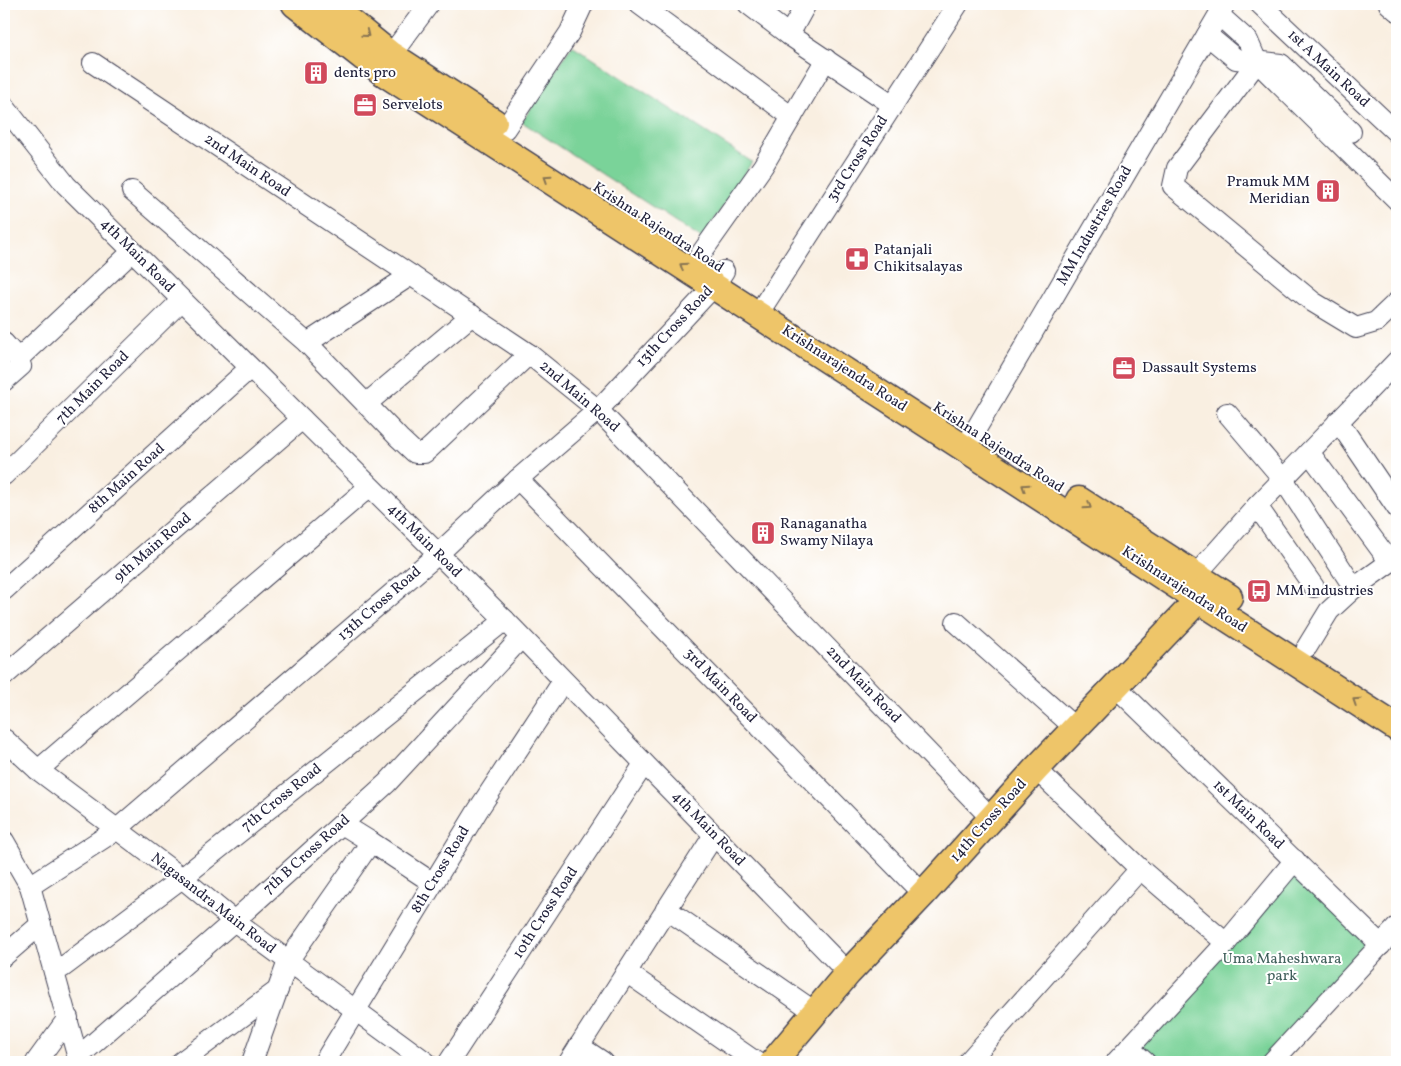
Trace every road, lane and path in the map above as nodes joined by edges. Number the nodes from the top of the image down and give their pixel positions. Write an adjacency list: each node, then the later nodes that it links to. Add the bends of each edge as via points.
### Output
1 (295, 4): 30 (main road, Krishnarajendra Road, one-way to 1, via 381,70)
2 (328, 4): 15 (main road, Krishna Rajendra Road, one-way to 15)
3 (429, 4): 15 (street)
4 (583, 4): 22 (street, via 570,32)
5 (639, 4): 21 (street)
6 (748, 4): 13 (street)
7 (806, 4): 13 (street)
8 (958, 4): 19 (street, 3rd Cross Road)
9 (1260, 4): 24 (street, 1st A Main Road)
10 (1389, 4): 12 (street)
11 (1222, 9): 14 (street, MM Industries Road); 17 (street, via 1248,41)
12 (1397, 11)
13 (789, 35): 16 (street)
14 (1206, 35): 17 (street, via 1236,59); 47 (street, MM Industries Road)
15 (391, 55): 22 (main road, Krishna Rajendra Road)
16 (826, 59): 19 (street); 21 (street)
17 (1257, 62): 23 (street, via 1281,64); 26 (street); 32 (street, via 1177,168 1173,186 1313,302 1356,328 1376,322)
18 (93, 63): 29 (street, 2nd Main Road)
19 (893, 105): 33 (street, 3rd Cross Road)
20 (4, 106): 27 (street, 4th Main Road, via 66,185)
21 (792, 117): 28 (street, via 763,166)
22 (505, 129): 28 (main road, Krishna Rajendra Road)
23 (1351, 132)
24 (1397, 133)
25 (132, 190): 36 (street)
26 (1397, 200)
27 (132, 252): 31 (street, 4th Main Road); 38 (street)
28 (700, 255): 30 (main road, Krishna Rajendra Road)
29 (411, 275): 34 (street, 2nd Main Road); 36 (street)
30 (719, 278): 33 (main road, Krishnarajendra Road); 43 (street, 13th Cross Road)
31 (182, 300): 40 (street, 4th Main Road); 49 (street, 7th Main Road)
32 (1397, 302)
33 (763, 306): 47 (main road, Krishnarajendra Road)
34 (472, 316): 37 (street, 2nd Main Road); 42 (street)
35 (4, 343): 38 (street)
36 (307, 343): 42 (street)
37 (529, 354): 42 (street, via 424,453 415,453); 43 (street, 2nd Main Road)
38 (18, 359): 41 (street, via 21,366)
39 (1397, 361): 46 (street)
40 (250, 368): 45 (street, 4th Main Road); 60 (street, 8th Main Road)
41 (4, 381)
42 (366, 404)
43 (598, 410): 50 (street, 13th Cross Road); 75 (street, 2nd Main Road)
44 (1227, 413): 51 (street)
45 (302, 419): 52 (street, 4th Main Road); 65 (street, 9th Main Road)
46 (1338, 421): 48 (street); 54 (street)
47 (970, 440): 57 (main road, Krishnarajendra Road)
48 (1309, 452): 51 (street); 56 (street)
49 (4, 475)
50 (518, 479): 55 (street, 13th Cross Road); 86 (street, 3rd Main Road)
51 (1283, 479): 53 (street); 59 (street)
52 (370, 486): 55 (street, 4th Main Road); 74 (street)
53 (1257, 506): 57 (street); 58 (street)
54 (1397, 508)
55 (438, 554): 61 (street, 4th Main Road); 77 (street, 13th Cross Road)
56 (1394, 560): 59 (street)
57 (1197, 587): 64 (main road); 67 (main road, 14th Cross Road); 70 (main road, Krishnarajendra Road, one-way to 57)
58 (1314, 587)
59 (1354, 588): 64 (street, via 1329,611)
60 (4, 590)
61 (505, 620): 63 (street, 4th Main Road); 83 (street, 7th Cross Road)
62 (956, 622): 69 (street)
63 (521, 638): 66 (street, 4th Main Road); 76 (street, 7th B Cross Road, via 387,783)
64 (1307, 648): 68 (main road)
65 (4, 676)
66 (563, 681): 72 (street, 4th Main Road); 84 (street, 8th Cross Road)
67 (1115, 686): 69 (main road, 14th Cross Road); 81 (street, 1st Main Road)
68 (1397, 706)
69 (1074, 727): 73 (main road, 14th Cross Road)
70 (1397, 728)
71 (4, 739): 74 (street, Nagasandra Main Road)
72 (644, 764): 78 (street, 4th Main Road); 110 (street, 10th Cross Road)
73 (1036, 769): 75 (main road, 14th Cross Road); 82 (street)
74 (38, 770): 77 (street, Nagasandra Main Road)
75 (991, 818): 86 (main road, 14th Cross Road)
76 (342, 824): 80 (street); 88 (street, 7th B Cross Road)
77 (116, 830): 83 (street, Nagasandra Main Road); 85 (street, 13th Cross Road)
78 (714, 835): 87 (street); 97 (street, 4th Main Road)
79 (4, 841): 85 (street)
80 (371, 842): 84 (street); 94 (street)
81 (1295, 860): 91 (street); 92 (street, 1st Main Road)
82 (1140, 870): 91 (street); 114 (street)
83 (182, 878): 88 (street, Nagasandra Main Road); 95 (street, 7th Cross Road)
84 (433, 883): 99 (street, 8th Cross Road)
85 (30, 886): 89 (street)
86 (923, 894): 97 (main road, 14th Cross Road)
87 (666, 909): 96 (street); 100 (street)
88 (234, 920): 94 (street, Nagasandra Main Road); 104 (street, 7th B Cross Road)
89 (41, 924): 93 (street); 95 (street)
90 (1397, 927): 92 (street)
91 (1226, 943): 103 (street)
92 (1381, 945): 116 (street)
93 (4, 956)
94 (288, 961): 98 (street); 99 (street, Nagasandra Main Road)
95 (54, 971): 101 (street)
96 (626, 972): 102 (street); 112 (street)
97 (848, 973): 100 (main road, 14th Cross Road)
98 (278, 990): 106 (street); 107 (street)
99 (356, 1011): 108 (street, 8th Cross Road); 109 (street, Nagasandra Main Road)
100 (815, 1012): 113 (main road, 14th Cross Road)
101 (68, 1018): 104 (street); 105 (street)
102 (574, 1054): 111 (street)
103 (1123, 1055): 115 (street)
104 (78, 1060)
105 (36, 1062)
106 (180, 1062)
107 (252, 1062)
108 (324, 1062)
109 (426, 1062)
110 (448, 1062)
111 (604, 1062)
112 (756, 1062)
113 (773, 1062)
114 (968, 1062)
115 (1145, 1062)
116 (1272, 1062)

